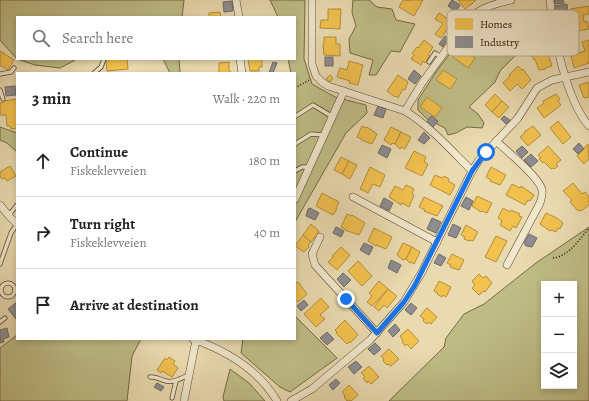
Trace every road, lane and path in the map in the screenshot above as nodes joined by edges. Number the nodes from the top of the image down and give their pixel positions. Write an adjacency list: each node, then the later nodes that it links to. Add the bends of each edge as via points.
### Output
1 (236, 0): 7 (street)
2 (312, 0): 19 (street, via 312,64)
3 (511, 0): 5 (street, via 491,4)
4 (550, 0): 6 (street)
5 (481, 10)
6 (551, 10)
7 (239, 16)
8 (447, 48): 10 (street)
9 (560, 56): 20 (street)
10 (441, 57): 13 (lane, via 435,53); 25 (street)
11 (104, 60): 15 (lane)
12 (240, 60): 16 (street)
13 (429, 62)
14 (14, 68): 18 (lane, via 11,72)
15 (95, 72)
16 (242, 72)
17 (589, 72): 20 (street)
18 (0, 74)
19 (316, 76): 21 (path); 23 (street, via 328,86)
20 (565, 76): 28 (street, via 577,108); 30 (street, via 537,88 518,118)
21 (296, 88)
22 (0, 90): 24 (lane)
23 (344, 91): 25 (street); 27 (street)
24 (3, 99)
25 (405, 111): 34 (street, via 443,142)
26 (296, 116): 27 (lane, via 313,105)
27 (332, 116): 29 (street)
28 (589, 126)
29 (324, 135): 31 (lane, via 311,134); 32 (street)
30 (496, 141): 34 (street); 47 (street, via 534,176 543,192 540,203)
31 (296, 143)
32 (310, 167): 33 (lane); 35 (street)
33 (296, 170)
34 (472, 171): 44 (street)
35 (296, 196)
36 (353, 197): 44 (street)
37 (0, 205): 39 (street)
38 (16, 206): 39 (lane)
39 (9, 216): 40 (street)
40 (16, 223)
41 (16, 226): 46 (lane)
42 (589, 228): 45 (path, via 568,252)
43 (320, 237): 52 (street, via 312,254 315,265)
44 (437, 242): 52 (street, via 410,294)
45 (553, 258)
46 (0, 264)
47 (507, 265)
48 (0, 280): 49 (lane)
49 (3, 284)
50 (5, 318): 51 (lane)
51 (0, 322)
52 (377, 333): 61 (street, via 312,389)
53 (195, 340): 54 (street); 55 (street)
54 (208, 342): 60 (street, via 241,361 266,385)
55 (188, 375): 57 (lane); 59 (street)
56 (150, 377): 57 (lane, via 154,376 166,382)
57 (176, 381): 58 (lane)
58 (172, 398)
59 (184, 401)
60 (277, 401)
61 (292, 401)

